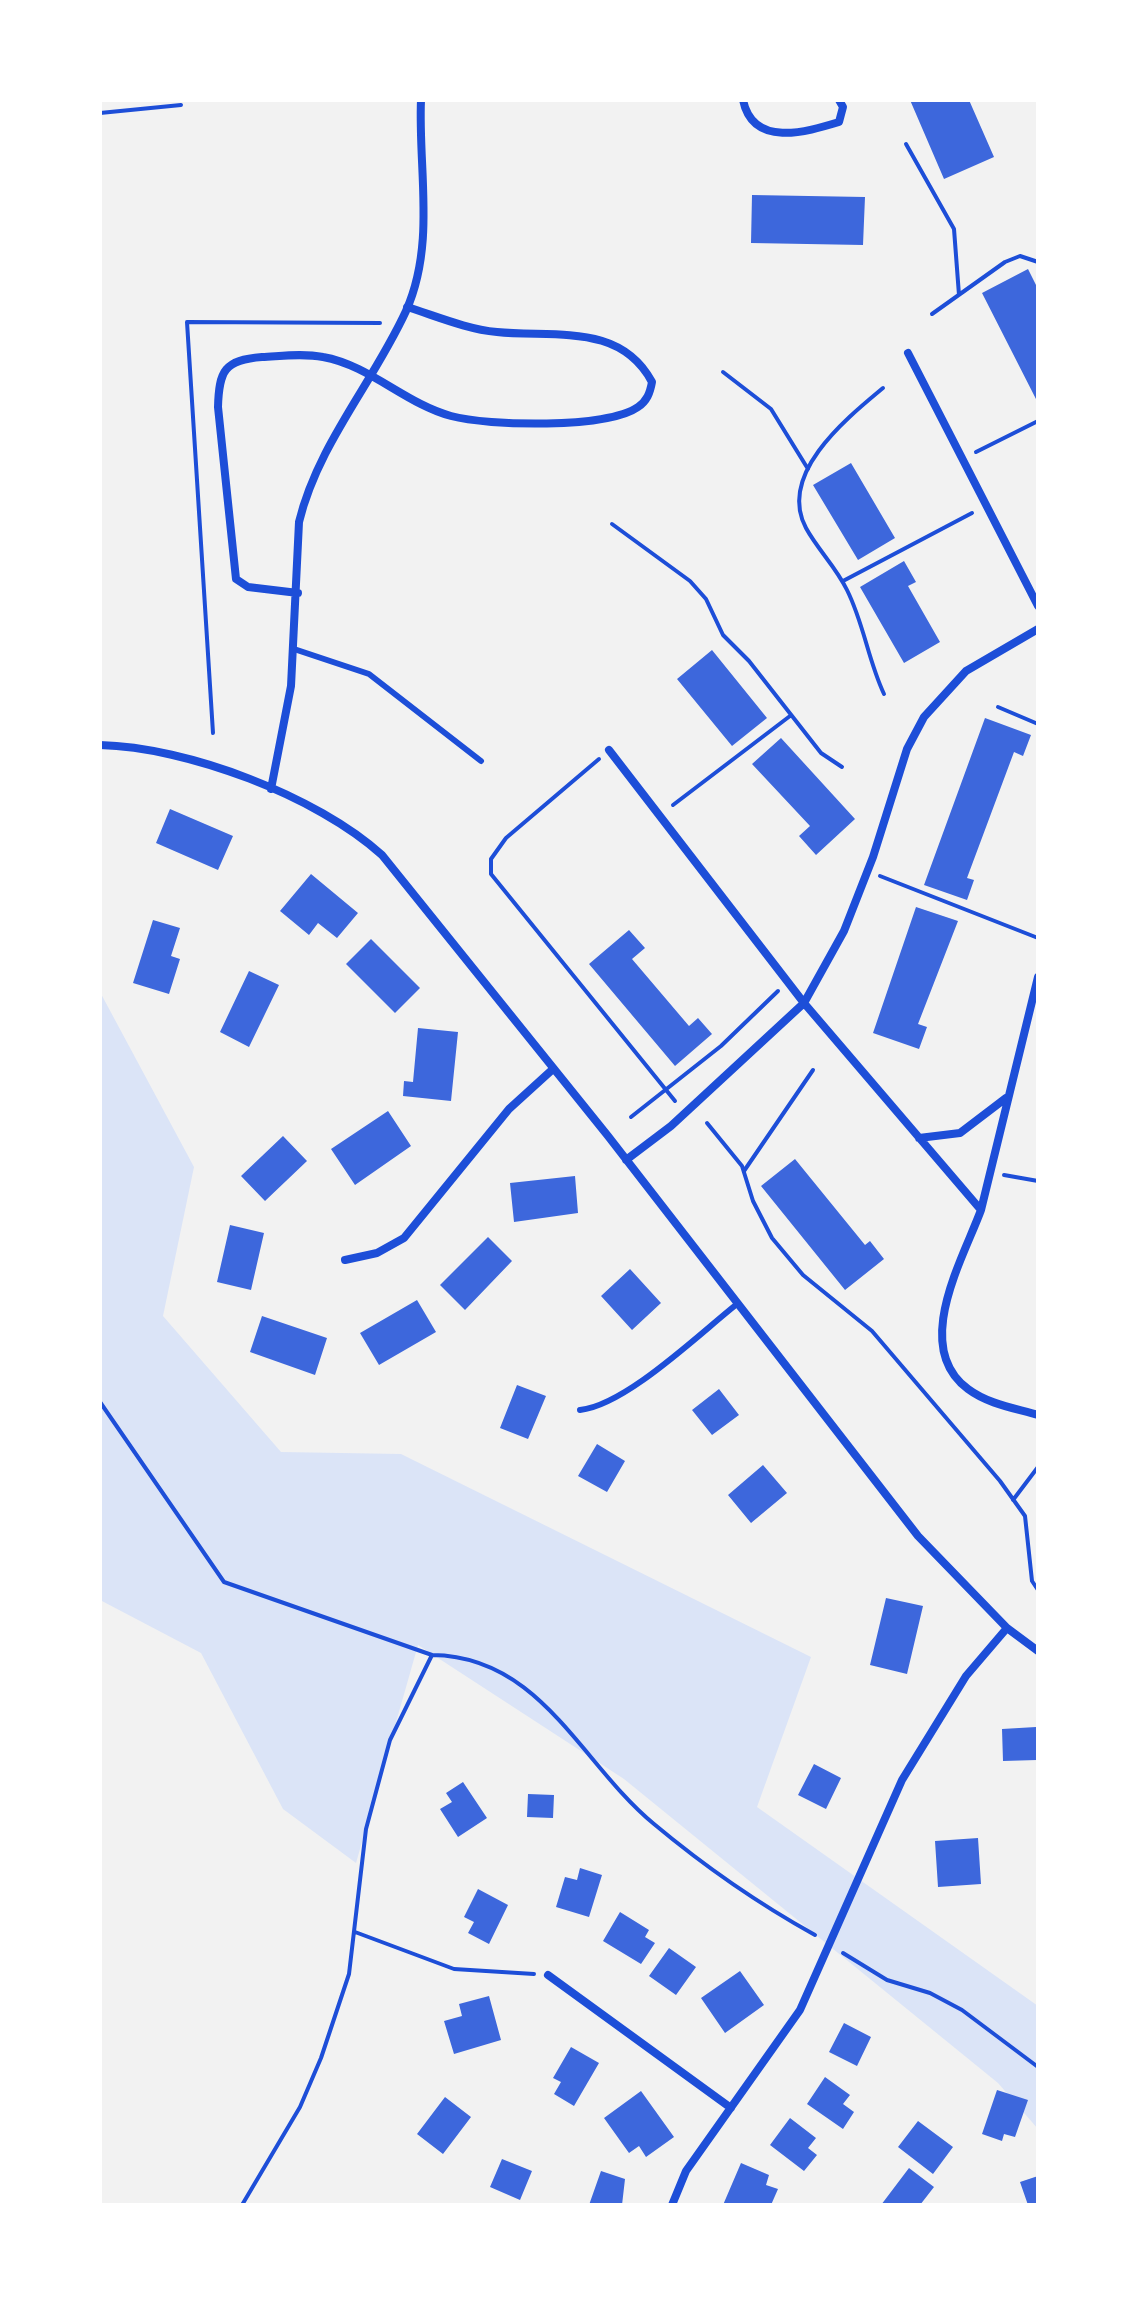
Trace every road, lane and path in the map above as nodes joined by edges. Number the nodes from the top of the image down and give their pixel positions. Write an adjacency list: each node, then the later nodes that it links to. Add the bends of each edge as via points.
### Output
1 (421, 100): 9 (street, via 424,205 416,278)
2 (743, 100): 3 (street, via 749,118 778,134 839,122)
3 (839, 100)
4 (181, 105): 5 (path)
5 (100, 113)
6 (906, 144): 8 (path, via 954,229)
7 (1038, 262): 8 (path, via 1020,256 1005,262)
8 (959, 295): 10 (path)
9 (407, 307): 13 (street); 13 (street, via 498,332 601,337 646,369 652,382 649,396 639,407 605,420 464,418)
10 (932, 314)
11 (908, 353): 16 (street)
12 (723, 372): 17 (path, via 771,409)
13 (368, 375): 21 (street, via 304,502); 21 (street, via 326,357 299,355 242,359 222,374 218,407 236,579 248,587)
14 (883, 388): 17 (path, via 848,418)
15 (1038, 421): 16 (path)
16 (962, 459): 18 (street)
17 (808, 469): 20 (path, via 799,498 805,526)
18 (986, 506): 20 (path); 22 (street)
19 (612, 524): 27 (path, via 690,581 706,599 723,635)
20 (843, 581): 25 (path)
21 (298, 593): 24 (street)
22 (1038, 606)
23 (1038, 629): 35 (street, via 966,671 924,717 890,797)
24 (294, 649): 31 (lane, via 369,674); 33 (street)
25 (884, 694)
26 (998, 707): 28 (path)
27 (791, 715): 32 (path, via 821,753); 34 (path)
28 (1038, 724)
29 (100, 745): 33 (street, via 180,756)
30 (609, 750): 34 (street); 42 (path, via 506,838 491,859 491,874)
31 (481, 761)
32 (842, 767)
33 (271, 789): 40 (street, via 350,830 382,855)
34 (659, 816): 39 (street)
35 (868, 872): 36 (path); 39 (street, via 844,931)
36 (1038, 938)
37 (1038, 977): 43 (street)
38 (778, 990): 42 (path)
39 (804, 1003): 47 (street); 48 (street, via 671,1126)
40 (553, 1069): 48 (street); 53 (street, via 509,1109 404,1238 377,1253)
41 (813, 1070): 49 (path)
42 (667, 1090): 44 (path); 45 (path)
43 (1007, 1097): 47 (street, via 960,1133); 50 (street)
44 (679, 1106)
45 (631, 1117)
46 (707, 1123): 49 (path)
47 (919, 1138): 52 (street)
48 (626, 1160): 54 (street)
49 (744, 1171): 59 (path, via 772,1238 803,1275 872,1331)
50 (990, 1173): 51 (path); 52 (street)
51 (1038, 1181)
52 (981, 1210): 57 (street, via 945,1306 944,1353 968,1389)
53 (345, 1260)
54 (737, 1304): 56 (lane, via 636,1384 598,1408); 61 (street, via 918,1536)
55 (100, 1402): 63 (path, via 224,1582)
56 (580, 1410)
57 (1038, 1415)
58 (1038, 1467): 59 (path)
59 (1013, 1500): 60 (path, via 1025,1516 1032,1581)
60 (1038, 1590)
61 (1007, 1628): 62 (street); 65 (street, via 966,1676 902,1780)
62 (1038, 1651)
63 (432, 1655): 64 (path, via 386,1755 366,1829); 65 (path, via 480,1663 527,1687 652,1822 776,1914)
64 (355, 1932): 66 (path, via 454,1969); 69 (path, via 349,1974 321,2058 300,2107)
65 (829, 1944): 67 (path, via 887,1980 962,2010); 68 (street, via 800,2010)
66 (548, 1975): 68 (street)
67 (1038, 2067)
68 (731, 2108): 70 (street, via 686,2171)
69 (242, 2205)
70 (672, 2205)

